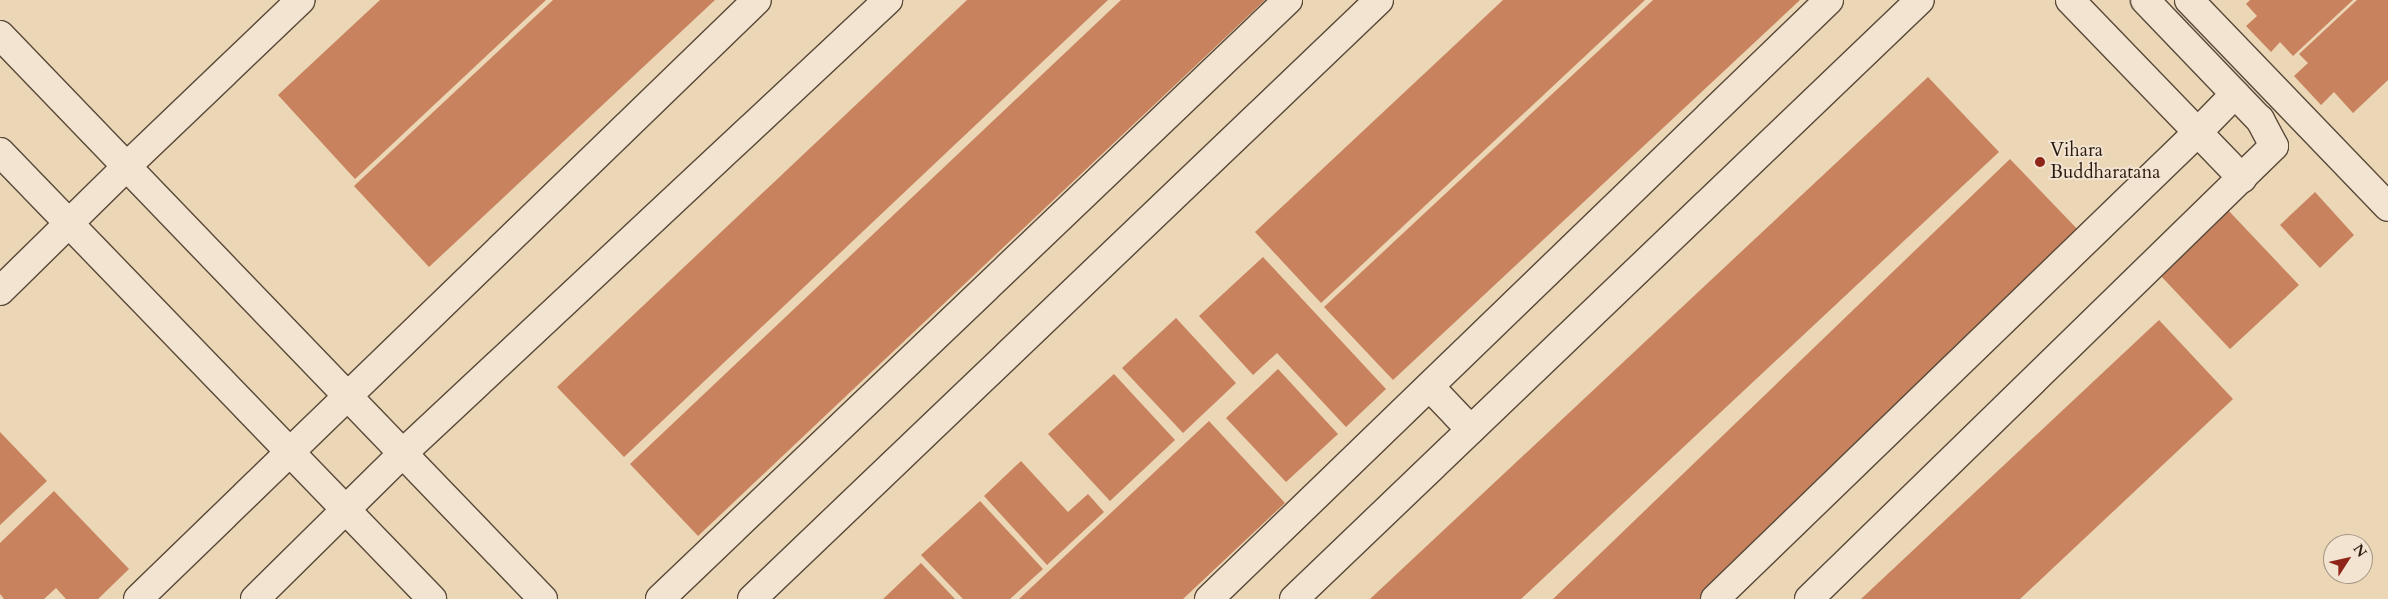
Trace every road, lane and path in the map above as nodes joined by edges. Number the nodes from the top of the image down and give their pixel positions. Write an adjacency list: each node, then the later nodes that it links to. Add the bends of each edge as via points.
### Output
1 (302, 0): 15 (street)
2 (757, 0): 21 (street)
3 (888, 0): 24 (street)
4 (1288, 0): 30 (street)
5 (1379, 0): 31 (street)
6 (1829, 0): 20 (street)
7 (1920, 0): 22 (street)
8 (2070, 0): 13 (street)
9 (2145, 0): 12 (street)
10 (2189, 0): 17 (street)
11 (0, 36): 15 (street)
12 (2235, 94): 13 (street); 16 (street, via 2260,120 2274,146)
13 (2198, 132): 16 (street); 34 (street)
14 (0, 152): 18 (street)
15 (127, 166): 18 (street); 21 (street)
16 (2242, 178): 35 (street)
17 (2388, 208)
18 (69, 223): 19 (street); 23 (street)
19 (0, 291)
20 (1430, 387): 22 (street); 32 (street)
21 (348, 396): 23 (street); 24 (street)
22 (1471, 430): 33 (street)
23 (289, 452): 25 (street); 26 (street)
24 (403, 454): 25 (street); 29 (street)
25 (345, 510): 27 (street); 28 (street)
26 (138, 599)
27 (254, 599)
28 (432, 599)
29 (543, 599)
30 (660, 599)
31 (752, 599)
32 (1209, 599)
33 (1294, 599)
34 (1715, 599)
35 (1809, 599)

